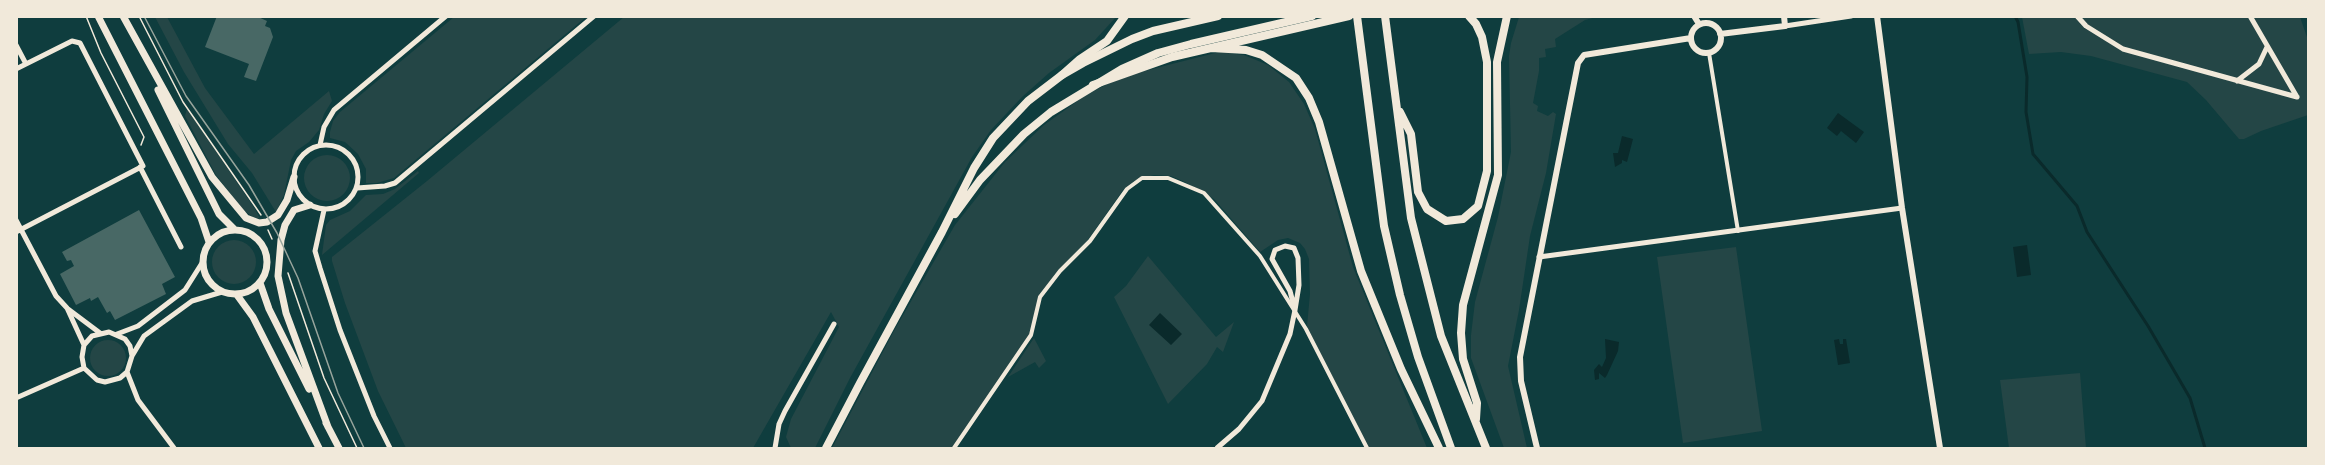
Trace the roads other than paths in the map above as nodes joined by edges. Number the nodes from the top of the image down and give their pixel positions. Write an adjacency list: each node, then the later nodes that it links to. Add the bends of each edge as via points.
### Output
1 (98, 16): 45 (main road, via 201,218)
2 (122, 16): 35 (main road, via 212,177 241,214 259,223 278,215); 41 (main road, via 219,214)
3 (446, 16): 33 (street, via 334,110)
4 (594, 16): 36 (street, via 395,183)
5 (1125, 16): 29 (highway, via 1107,41)
6 (1218, 16): 29 (main road, via 1132,39)
7 (1312, 16): 31 (main road, via 1158,54)
8 (1349, 16): 25 (highway)
9 (1357, 16): 74 (highway, via 1384,226 1412,337)
10 (1385, 16): 32 (highway)
11 (1469, 16): 32 (highway, via 1482,37 1487,62 1487,171 1478,206 1463,219 1446,220 1427,209 1418,192 1411,134)
12 (1507, 16): 62 (highway, via 1497,62 1498,175 1463,305 1463,359 1477,403)
13 (1694, 16): 19 (street)
14 (1784, 16): 20 (street)
15 (1851, 16): 20 (street)
16 (1877, 16): 38 (street)
17 (2077, 16): 30 (street, via 2123,50)
18 (2250, 16): 24 (street)
19 (1699, 24): 21 (street, via 1708,23); 22 (street)
20 (1785, 26): 21 (street)
21 (1720, 34): 26 (street, via 1716,49)
22 (1691, 38): 26 (street, via 1696,50); 47 (street, via 1584,55 1578,63)
23 (16, 45): 27 (street)
24 (2267, 47): 30 (street, via 2259,64); 30 (street, via 2296,97)
25 (1211, 48): 31 (highway, via 1172,57); 73 (highway, via 1262,55 1296,78 1309,98 1361,271)
26 (1708, 53): 43 (street)
27 (26, 64): 28 (street); 34 (street, via 72,41 80,43)
28 (16, 69)
29 (1062, 75): 44 (main road, via 1028,101 993,138)
30 (2237, 81)
31 (1093, 85): 44 (main road, via 1052,112 1005,152)
32 (1396, 105): 62 (highway, via 1411,218 1441,336)
33 (320, 145): 35 (street, via 301,156); 36 (street, via 339,148 354,160 358,169)
34 (141, 166): 42 (street); 46 (street)
35 (294, 177): 37 (street, via 298,193)
36 (357, 188): 39 (street, via 344,204)
37 (310, 205): 39 (street); 63 (main road, via 294,210 285,225 278,276 290,322)
38 (1902, 208): 43 (street); 77 (street)
39 (324, 210): 67 (street, via 315,251 345,341)
40 (16, 220): 42 (street)
41 (234, 229): 45 (main road); 49 (main road, via 254,236 266,253 265,274)
42 (19, 231): 52 (street)
43 (1738, 231): 47 (street)
44 (942, 232): 69 (main road)
45 (209, 242): 48 (main road)
46 (181, 247)
47 (1539, 257): 76 (street, via 1520,357 1521,381)
48 (202, 263): 50 (main road, via 207,280); 56 (street, via 185,290 138,326)
49 (260, 283): 51 (main road); 63 (main road)
50 (222, 292): 51 (main road); 58 (street, via 192,301 144,336)
51 (237, 295): 65 (main road, via 253,317)
52 (67, 308): 55 (street); 57 (street)
53 (1295, 310): 53 (street, via 1298,258 1294,248 1285,246 1275,250 1272,259 1290,291); 70 (street, via 1260,256 1204,193 1168,178 1142,178 1127,189 1090,241 1040,297 1031,335); 71 (street, via 1290,334 1262,400 1239,429); 72 (street)
54 (834, 324): 68 (street, via 785,411)
55 (100, 333): 56 (street); 57 (street)
56 (117, 334): 58 (street, via 125,339)
57 (84, 345): 59 (street)
58 (132, 356): 60 (street)
59 (84, 368): 60 (street, via 105,382); 61 (street)
60 (127, 372): 64 (street, via 138,400)
61 (16, 398)
62 (1476, 422): 75 (highway)
63 (328, 427): 66 (main road)
64 (174, 448)
65 (319, 448)
66 (339, 448)
67 (390, 448)
68 (774, 448)
69 (826, 448)
70 (954, 448)
71 (1217, 448)
72 (1367, 448)
73 (1438, 448)
74 (1451, 448)
75 (1486, 448)
76 (1537, 448)
77 (1940, 448)

